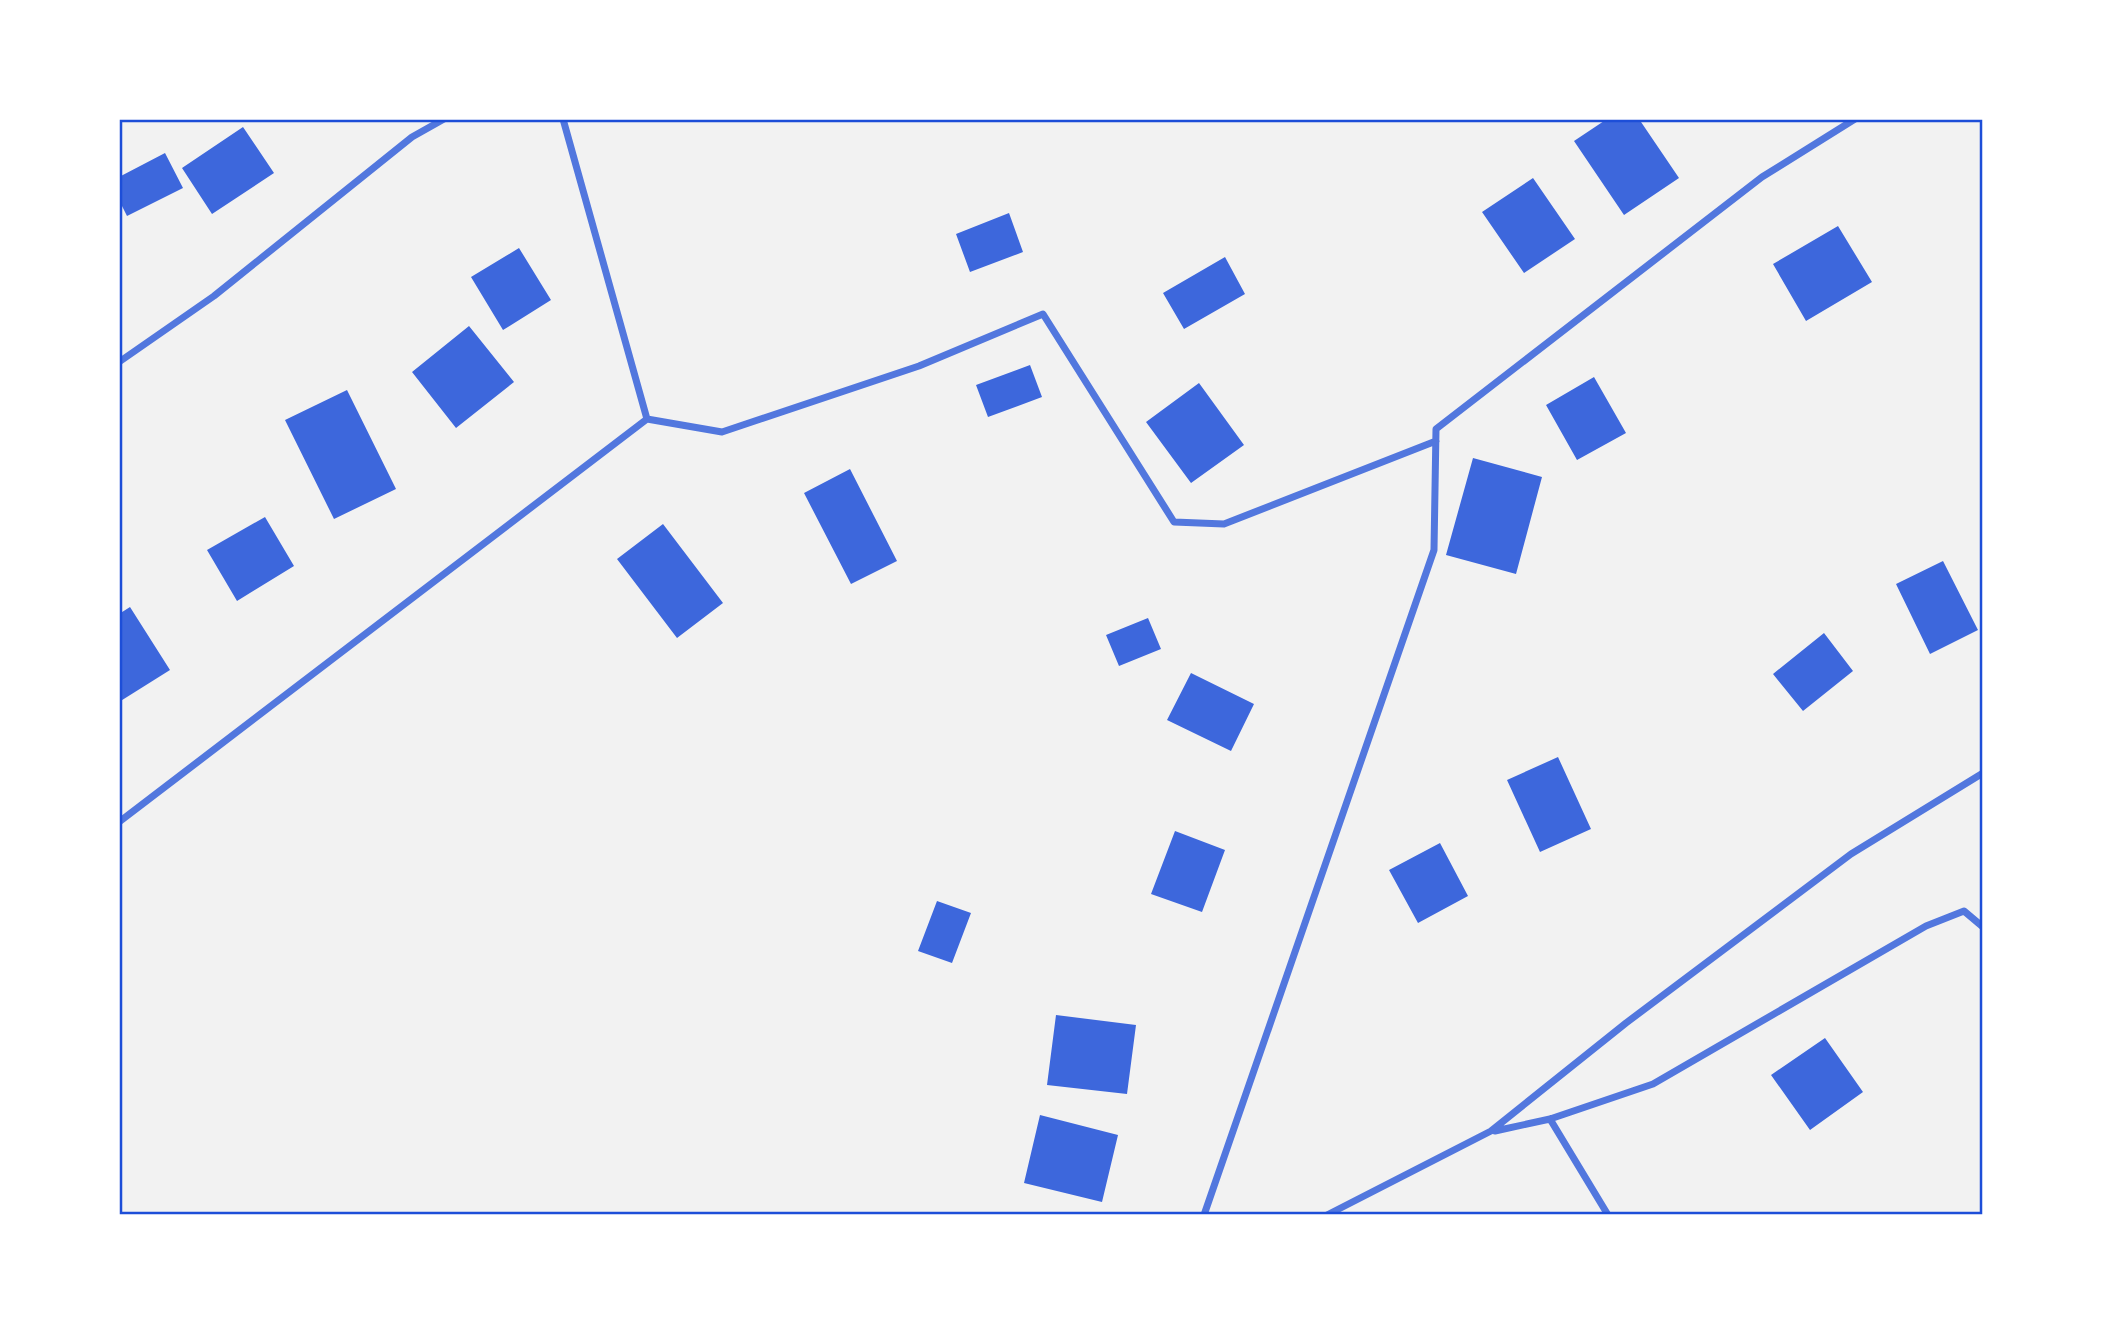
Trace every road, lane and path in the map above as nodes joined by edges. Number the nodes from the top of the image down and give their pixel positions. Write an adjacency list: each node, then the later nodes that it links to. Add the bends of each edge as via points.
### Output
1 (444, 119): 4 (street, via 412,137 214,296)
2 (563, 119): 5 (street)
3 (1855, 119): 6 (street, via 1762,177 1436,429)
4 (119, 362)
5 (647, 419): 6 (street, via 722,432 919,366 1043,314 1174,522 1224,524); 8 (street)
6 (1436, 441): 12 (street, via 1434,550)
7 (1983, 773): 11 (street, via 1850,854)
8 (119, 822)
9 (1983, 927): 10 (street, via 1964,911 1926,926 1653,1084)
10 (1550, 1119): 11 (street); 14 (street)
11 (1491, 1131): 13 (street)
12 (1204, 1215)
13 (1327, 1215)
14 (1608, 1215)

